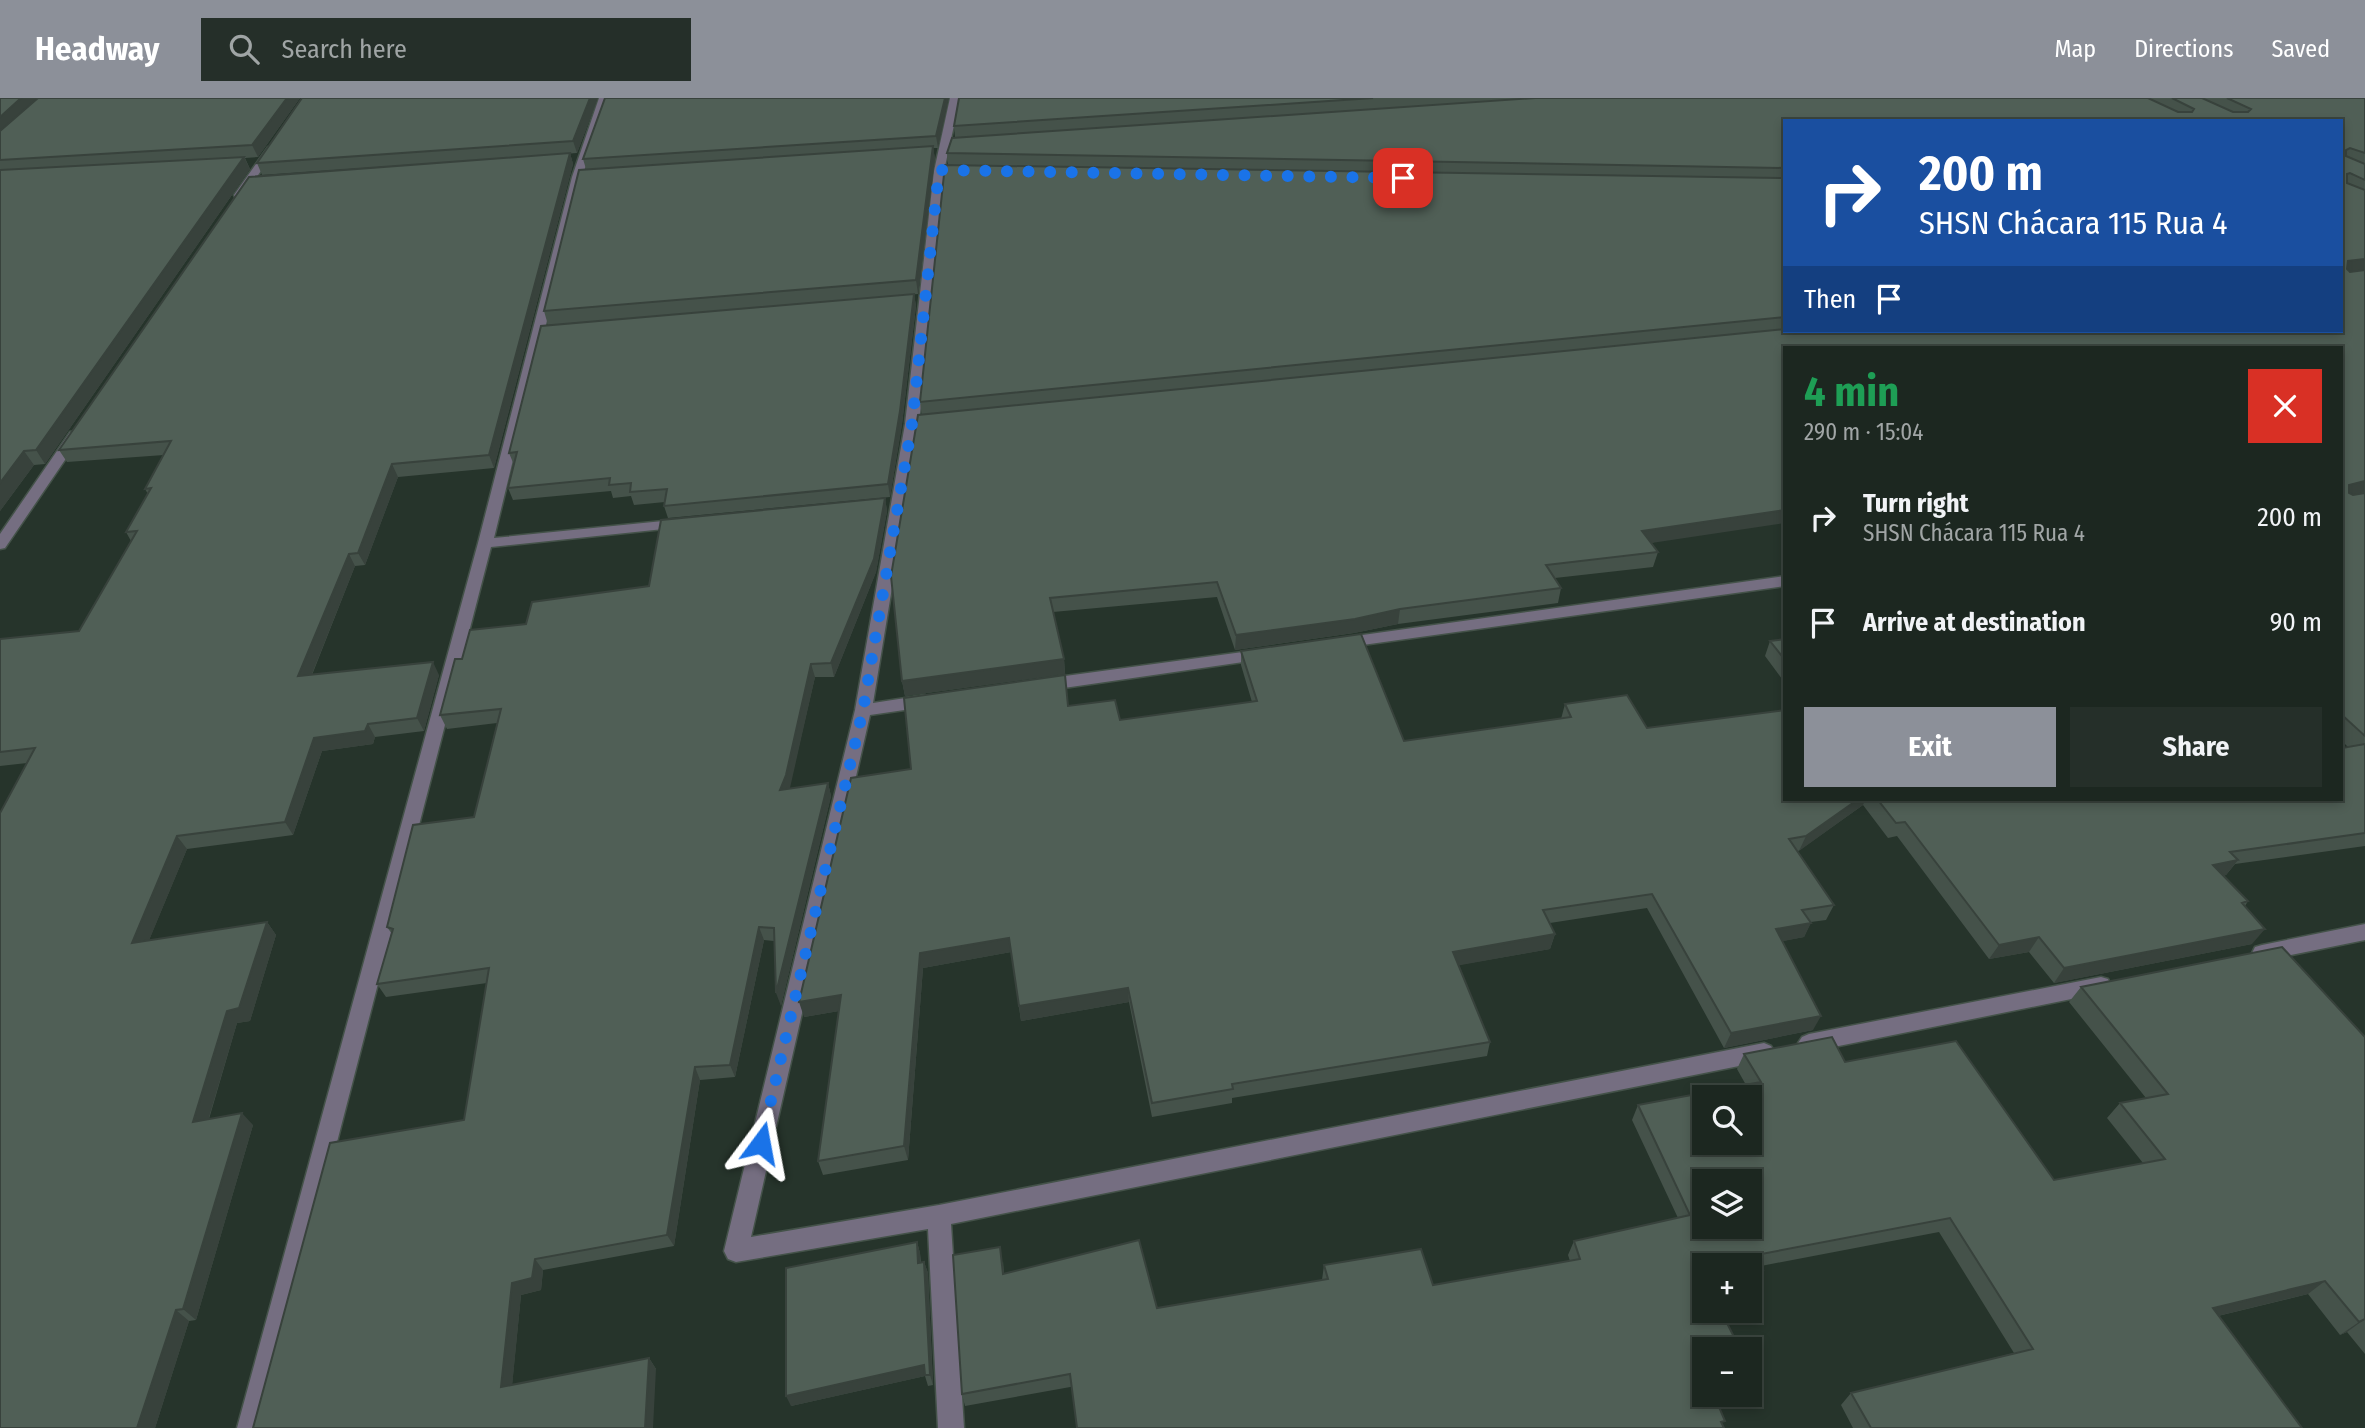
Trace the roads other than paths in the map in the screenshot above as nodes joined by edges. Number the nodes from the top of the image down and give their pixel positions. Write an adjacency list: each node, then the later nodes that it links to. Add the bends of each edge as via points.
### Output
1 (604, 98): 11 (street, via 577,159 584,176)
2 (955, 98): 18 (street, via 946,171 918,299 919,423 891,503)
3 (276, 141): 5 (street)
4 (247, 163): 5 (street)
5 (261, 163): 7 (street)
6 (261, 181): 7 (street)
7 (247, 182): 8 (street)
8 (232, 205)
9 (85, 420): 12 (street)
10 (705, 521): 11 (street)
11 (485, 543): 23 (street)
12 (0, 545)
13 (1783, 581): 14 (street)
14 (1331, 645)
15 (1276, 652): 16 (street)
16 (1028, 687)
17 (945, 699): 18 (street)
18 (863, 710): 22 (street, via 736,1251)
19 (2365, 932): 20 (street)
20 (2242, 957)
21 (2118, 981): 22 (street)
22 (939, 1216): 24 (street)
23 (250, 1428)
24 (951, 1428)

